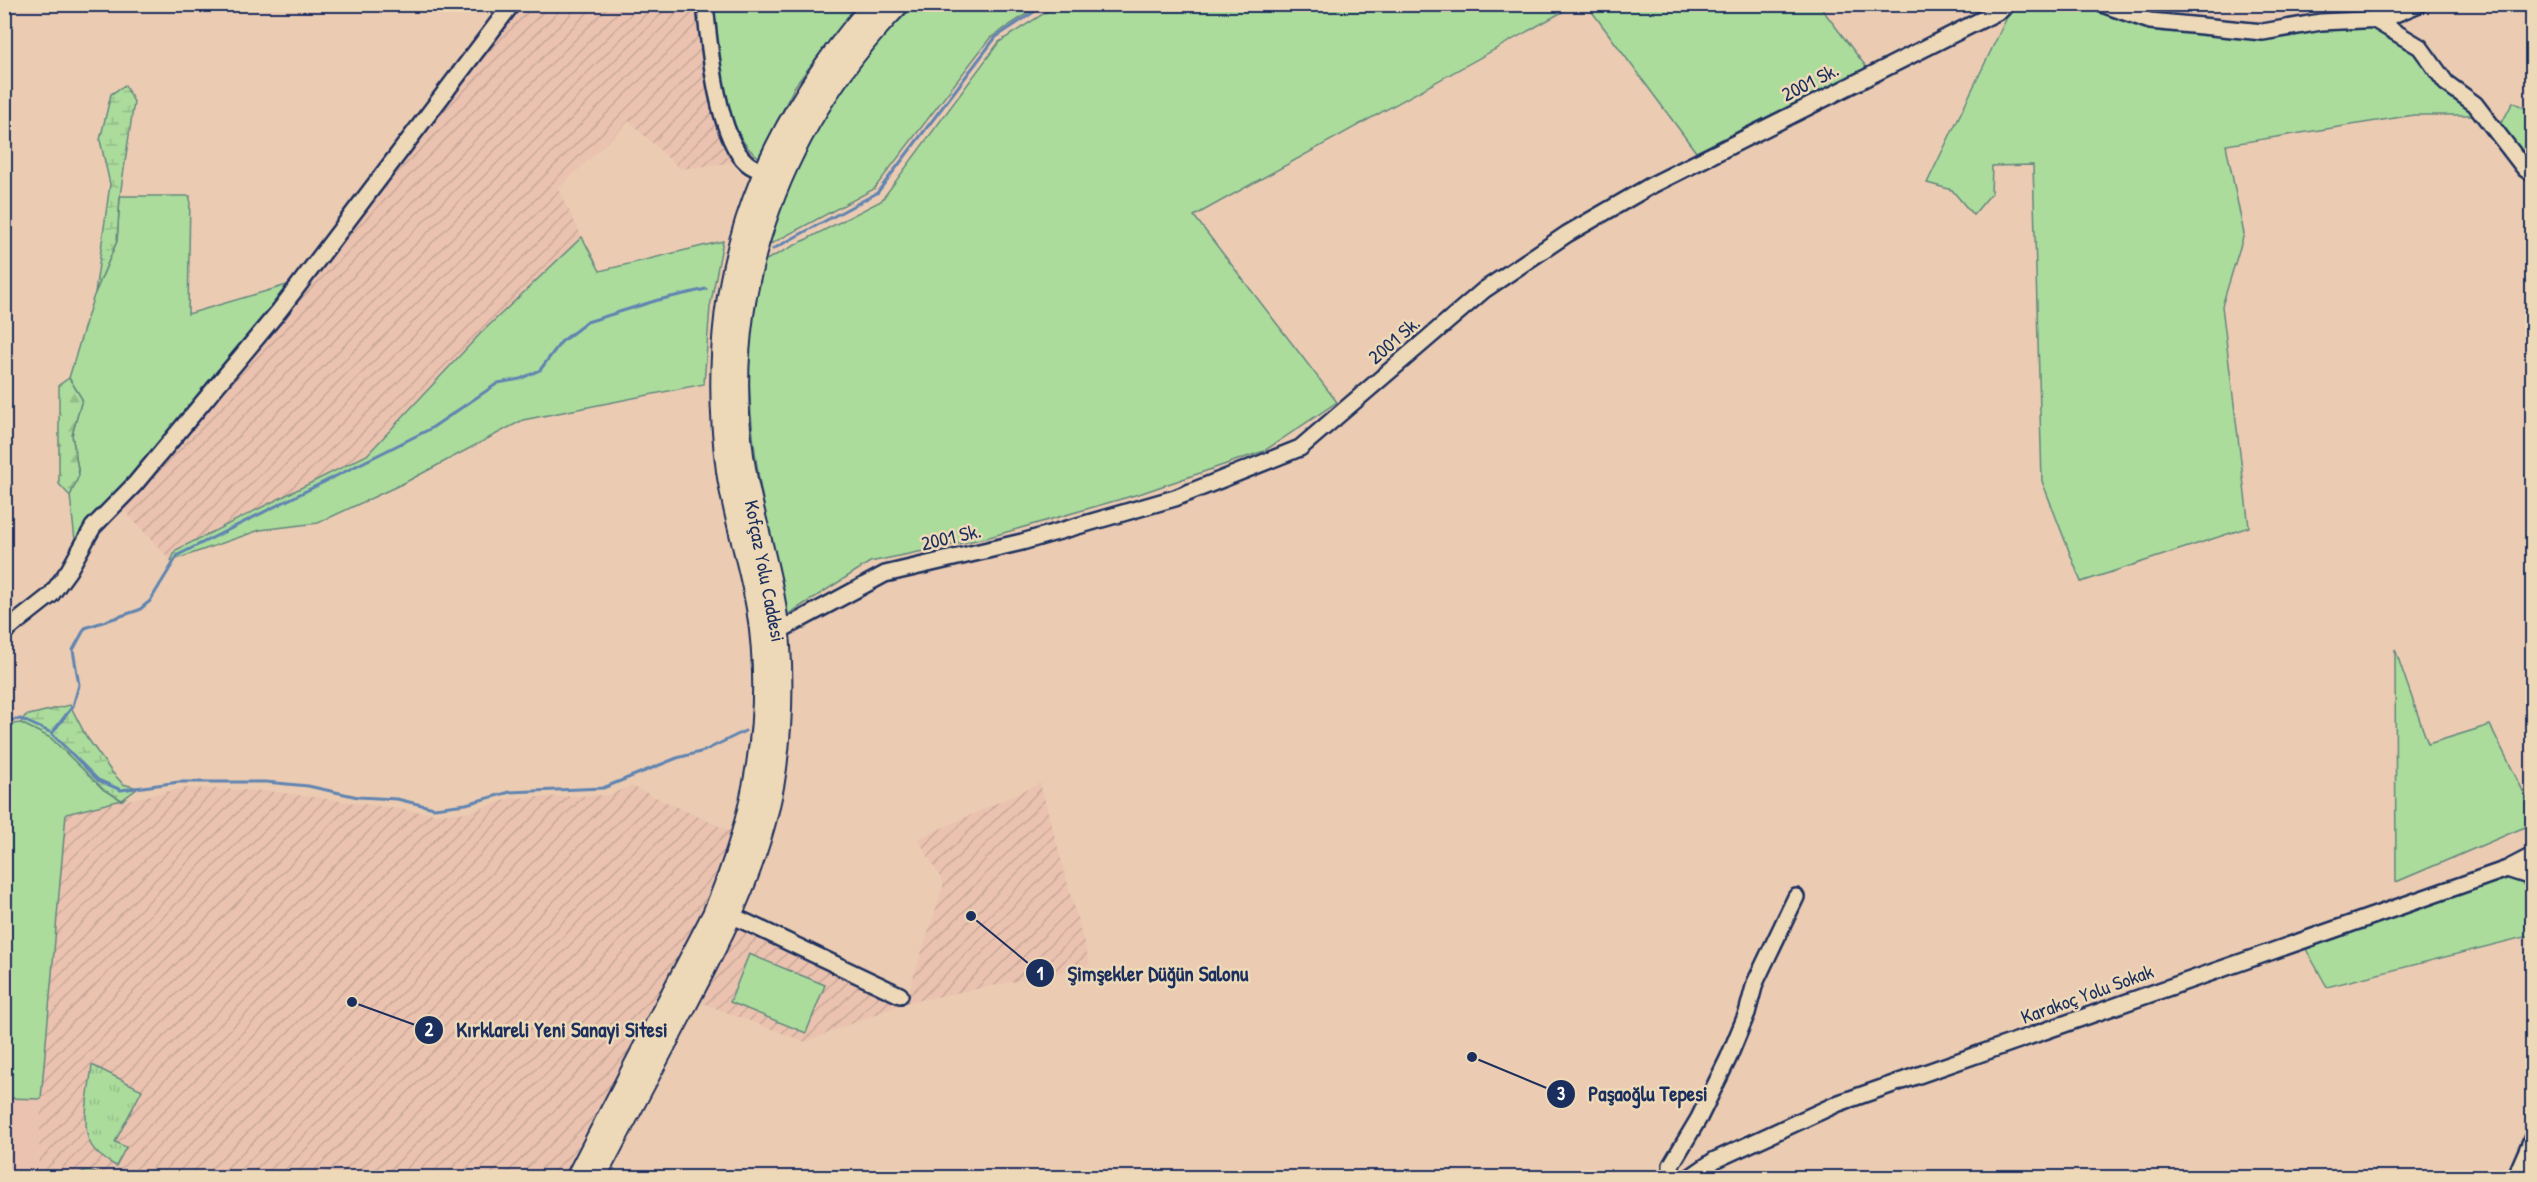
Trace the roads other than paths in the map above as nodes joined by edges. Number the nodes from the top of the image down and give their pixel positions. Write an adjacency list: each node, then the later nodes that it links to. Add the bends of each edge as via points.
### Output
1 (512, 4): 12 (street, via 267,325 135,484 93,527 51,595)
2 (705, 4): 10 (street, via 712,71 728,133 747,163)
3 (873, 4): 10 (main road, Kofçaz Yolu Caddesi, via 806,91)
4 (899, 4): 10 (main road, Kofçaz Yolu Caddesi, via 825,95)
5 (2007, 4): 11 (street, 2001 Sk., via 1652,185 1567,234 1484,291 1300,448 1175,498 1022,542 885,574)
6 (2102, 4): 8 (street, via 2150,21 2263,32 2321,22)
7 (2419, 4): 8 (street)
8 (2373, 20): 9 (street, via 2420,47 2446,83 2475,104 2525,169)
9 (2532, 172)
10 (772, 175): 11 (main road, Kofçaz Yolu Caddesi, via 744,304 739,409 747,478); 20 (main road, Kofçaz Yolu Caddesi, via 752,201 735,260 721,366 728,473 755,598 762,651 758,765 746,824 713,914)
11 (779, 631): 17 (main road, Kofçaz Yolu Caddesi, via 781,719 775,772 755,856)
12 (4, 632)
13 (2532, 856): 14 (street, Karakoç Yolu Sokak)
14 (2507, 869): 15 (street); 23 (street, Karakoç Yolu Sokak, via 1839,1103 1715,1160)
15 (2532, 877)
16 (1796, 897): 22 (street, via 1755,982 1748,1013 1728,1059 1671,1165)
17 (733, 916): 18 (street); 21 (main road, Kofçaz Yolu Caddesi)
18 (900, 995)
19 (2532, 1140): 24 (street)
20 (576, 1178)
21 (596, 1178)
22 (1671, 1178)
23 (1689, 1178)
24 (2515, 1178)

